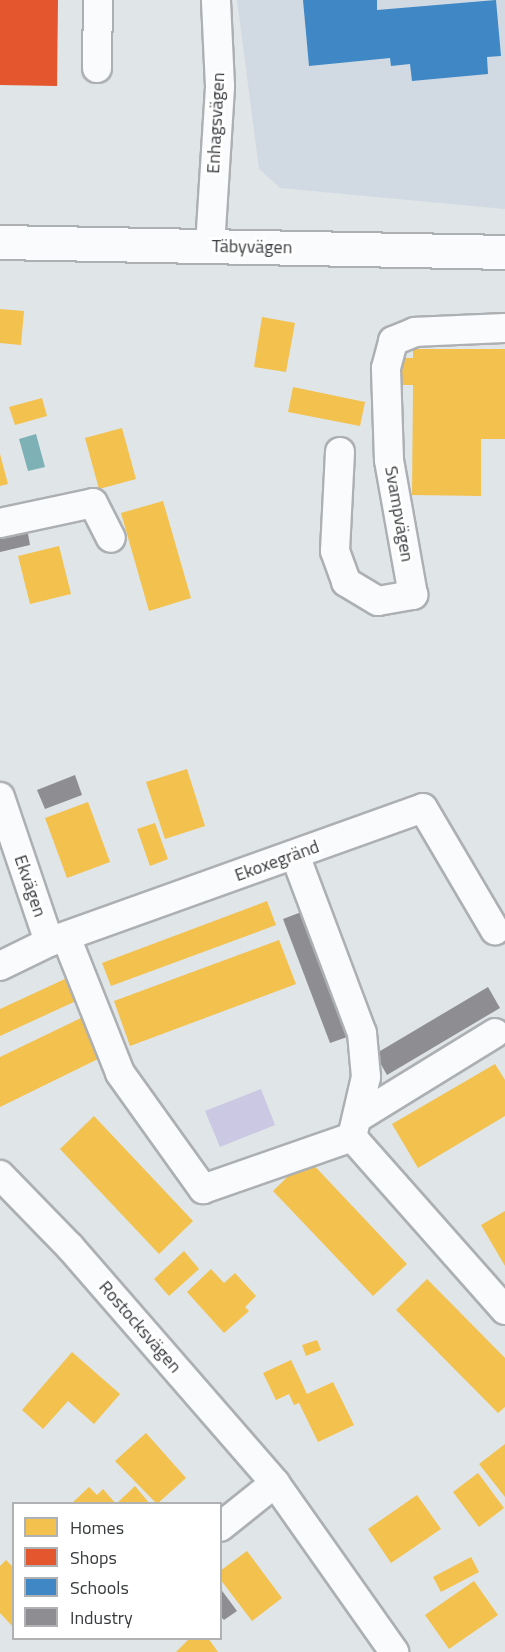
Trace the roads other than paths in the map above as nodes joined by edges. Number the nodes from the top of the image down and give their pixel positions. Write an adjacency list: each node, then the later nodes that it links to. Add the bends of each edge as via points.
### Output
1 (98, 0): 3 (street)
2 (216, 0): 5 (street, Enhagsvägen, via 220,86)
3 (97, 68)
4 (0, 242): 5 (main road, Täbyvägen)
5 (210, 246): 6 (main road, Täbyvägen)
6 (505, 252)
7 (505, 328): 8 (street, Svampvägen, via 415,332 393,341 386,368 389,460 413,596 378,600 346,582 335,551)
8 (340, 452)
9 (0, 523): 10 (street, via 93,503)
10 (111, 538)
11 (0, 796): 14 (street, Ekvägen)
12 (294, 855): 13 (street, Ekoxegränd, via 423,808); 14 (street, Ekoxegränd); 17 (street, via 362,1033 366,1077)
13 (495, 930)
14 (58, 939): 15 (street, Ekoxegränd); 17 (street, Ekvägen, via 120,1073 203,1189)
15 (0, 966)
16 (495, 1033): 17 (street)
17 (355, 1128): 19 (street)
18 (0, 1175): 20 (street, Rostocksvägen, via 70,1246)
19 (505, 1310)
20 (275, 1483): 21 (street); 22 (street, Rostocksvägen)
21 (222, 1525)
22 (394, 1652)

